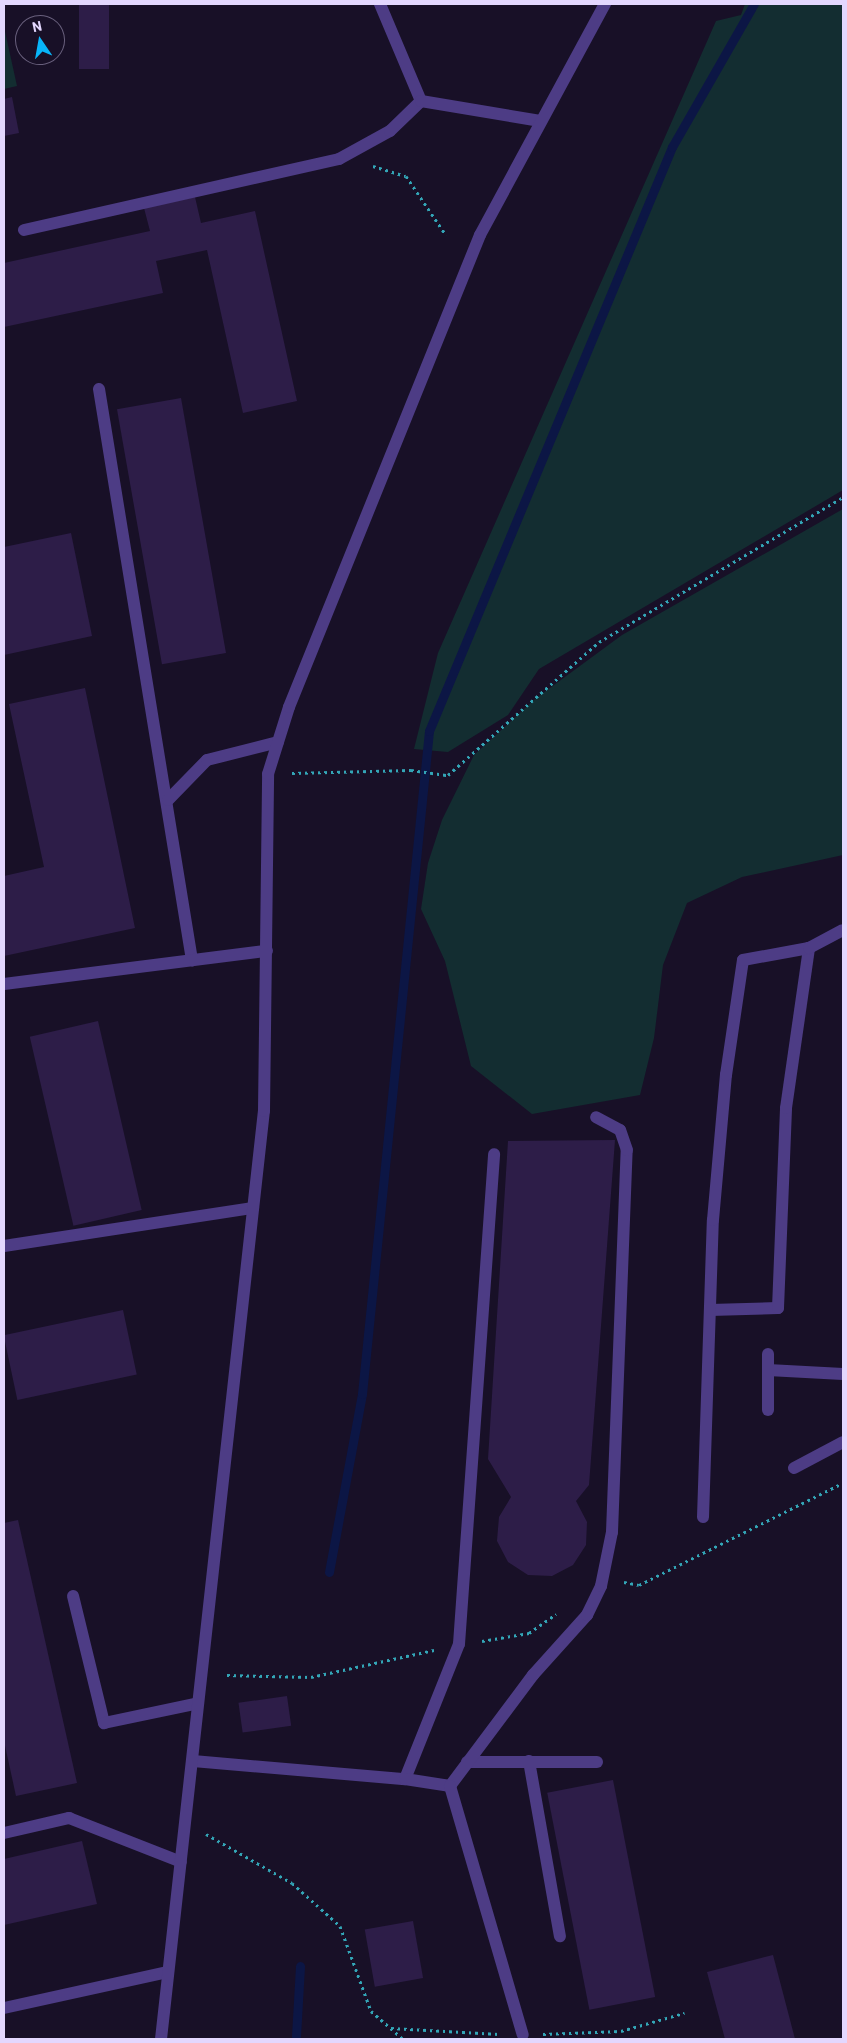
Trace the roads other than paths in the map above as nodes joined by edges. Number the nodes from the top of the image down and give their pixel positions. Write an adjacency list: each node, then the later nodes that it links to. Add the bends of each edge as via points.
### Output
1 (380, 4): 3 (street)
2 (605, 4): 4 (street)
3 (421, 101): 4 (street); 5 (street, via 390,132 348,154)
4 (540, 121): 7 (street, via 480,235)
5 (24, 230)
6 (100, 389): 8 (street)
7 (278, 742): 8 (street, via 207,760); 11 (street, via 268,774)
8 (168, 800): 12 (street)
9 (843, 930): 10 (street)
10 (808, 948): 18 (street, via 743,960 726,1075); 18 (street, via 786,1108 778,1308)
11 (267, 951): 12 (street); 16 (street, via 264,1111)
12 (192, 960): 13 (street)
13 (4, 984)
14 (596, 1117): 30 (street, via 620,1130 627,1150 610,1541 601,1586 587,1615 533,1675)
15 (494, 1154): 32 (street, via 459,1644)
16 (253, 1208): 17 (street); 27 (street)
17 (4, 1246)
18 (710, 1310): 25 (street)
19 (768, 1354): 20 (street)
20 (768, 1370): 21 (street); 22 (street)
21 (843, 1374)
22 (768, 1410)
23 (843, 1442): 24 (street)
24 (794, 1468)
25 (703, 1516)
26 (73, 1596): 27 (street, via 104,1723)
27 (195, 1704): 28 (street)
28 (193, 1761): 32 (street); 35 (street)
29 (529, 1761): 30 (street); 31 (street); 36 (street)
30 (467, 1762): 33 (street)
31 (597, 1762)
32 (405, 1779): 33 (street)
33 (450, 1786): 39 (street)
34 (4, 1833): 35 (street, via 69,1818)
35 (181, 1862): 37 (street)
36 (560, 1936)
37 (168, 1972): 38 (street); 40 (street)
38 (4, 2008)
39 (523, 2035)
40 (160, 2039)

